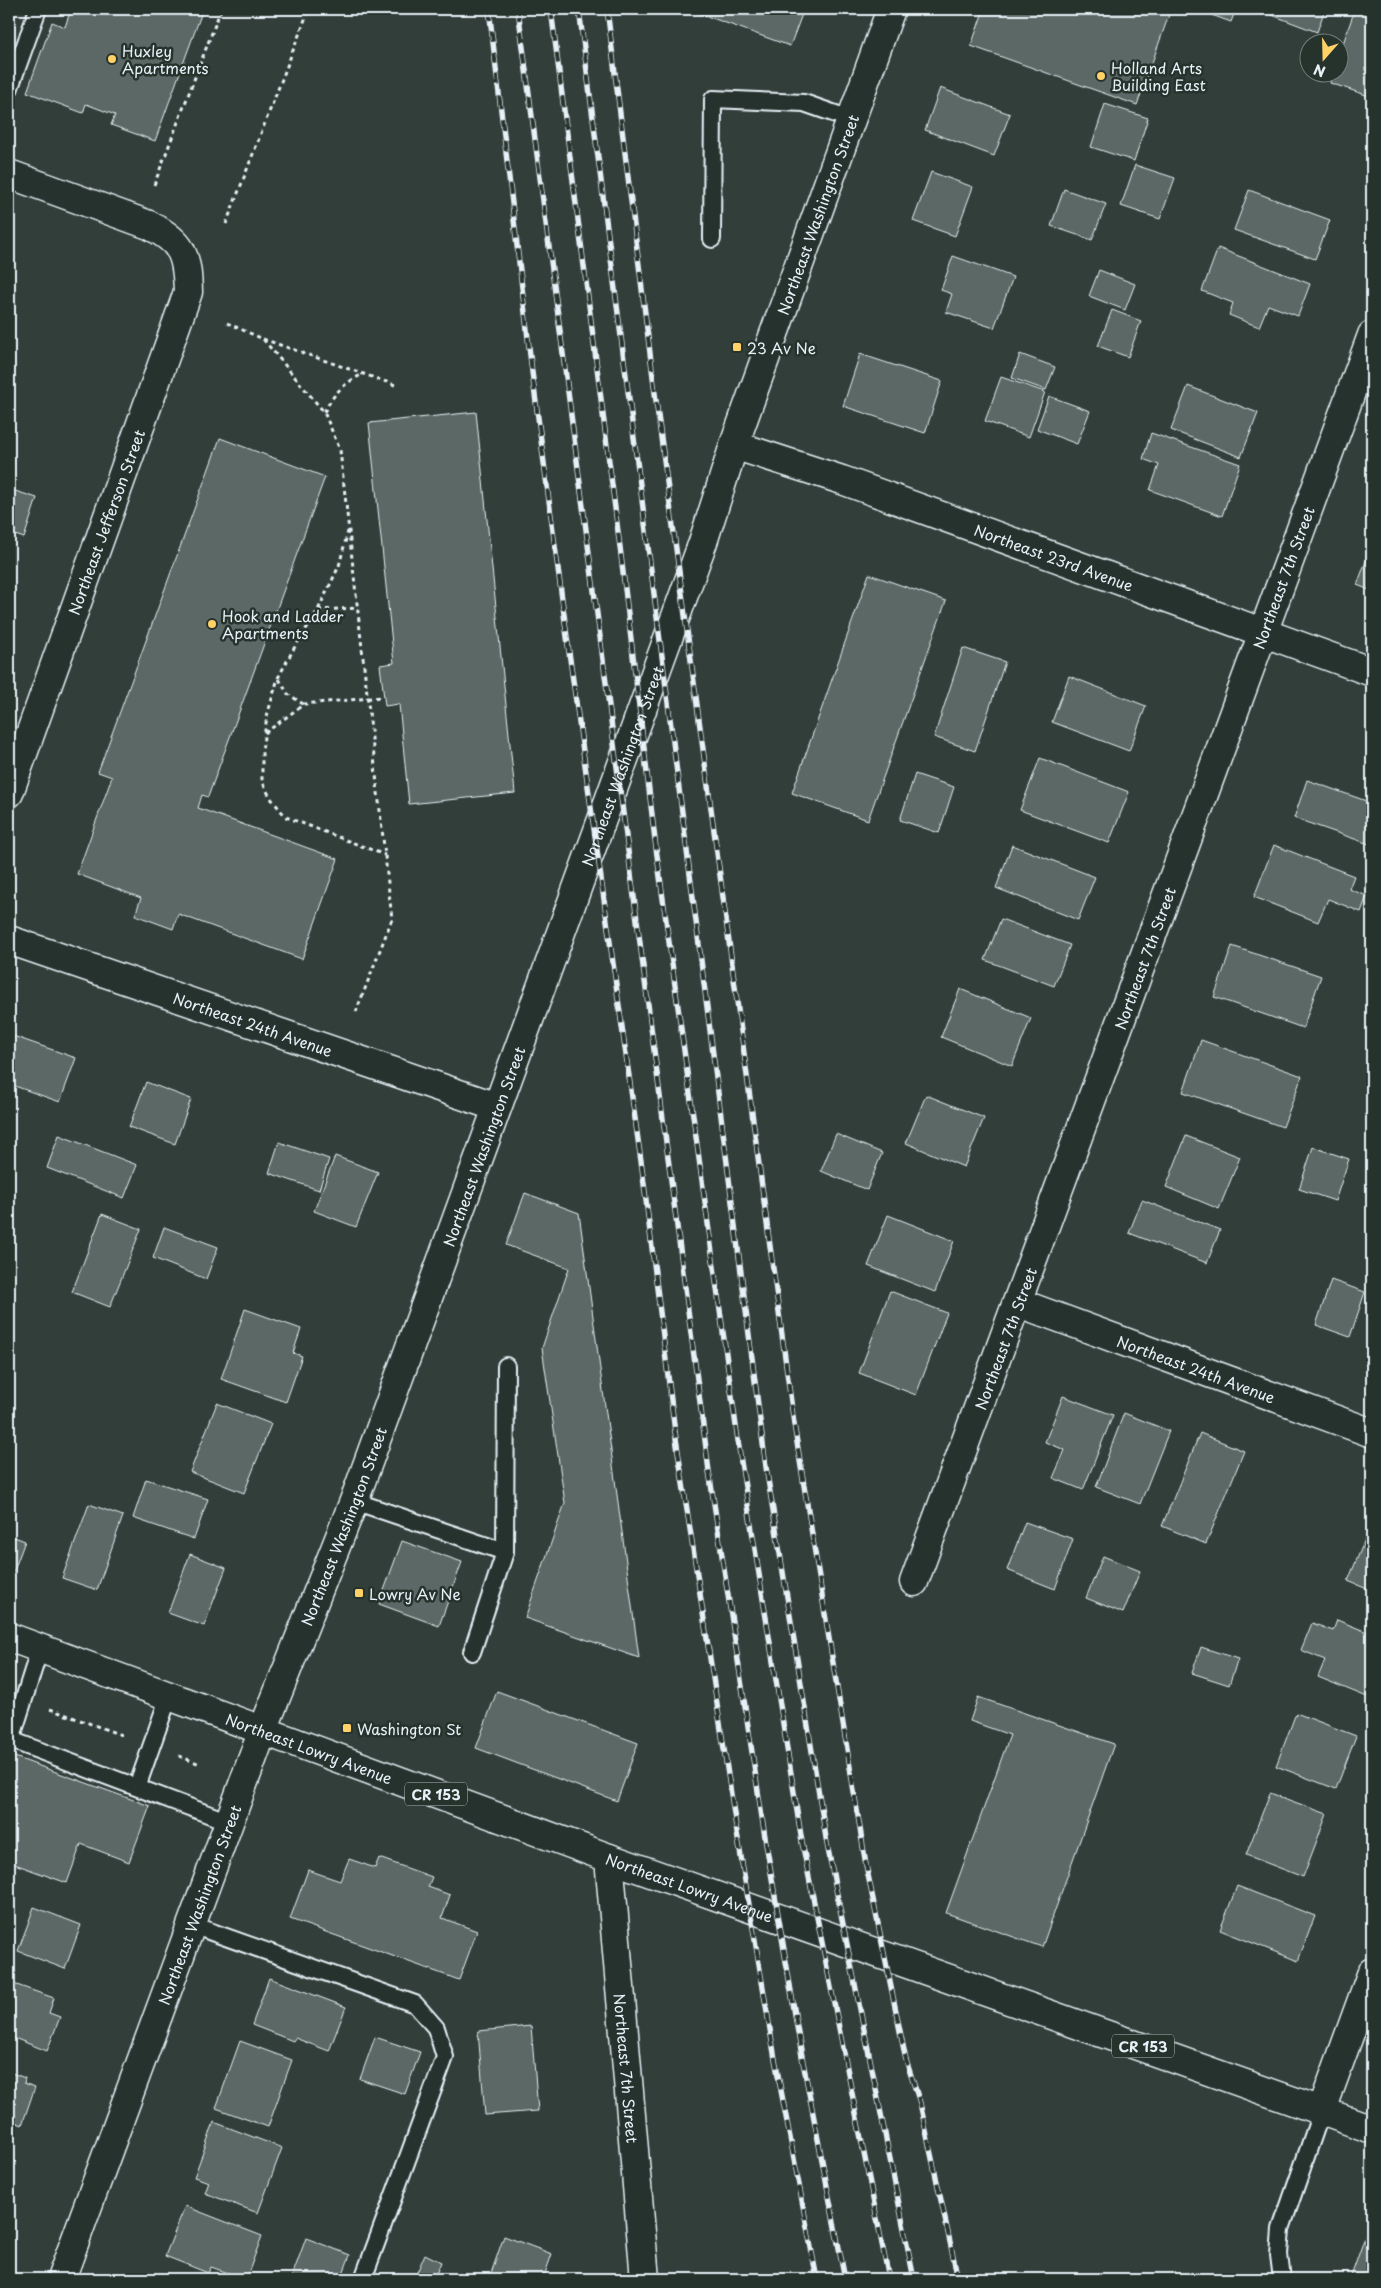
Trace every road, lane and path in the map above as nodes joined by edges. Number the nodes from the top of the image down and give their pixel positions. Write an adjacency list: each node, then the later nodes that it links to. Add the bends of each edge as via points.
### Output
1 (38, 9): 5 (lane)
2 (221, 9): 8 (path)
3 (309, 9): 9 (path)
4 (891, 9): 6 (street, Northeast Washington Street)
5 (9, 90)
6 (850, 119): 10 (lane, via 804,103 714,99); 17 (street, Northeast Washington Street)
7 (9, 174): 28 (street, Northeast Jefferson Street, via 168,234 182,250 188,271 188,292)
8 (154, 185)
9 (226, 224)
10 (712, 239)
11 (227, 323): 13 (path)
12 (1372, 335): 21 (street, Northeast 7th Street)
13 (263, 339): 14 (path); 16 (path)
14 (364, 374): 15 (path); 16 (path, via 346,382)
15 (395, 385)
16 (324, 412): 18 (path, via 340,450)
17 (734, 445): 21 (street, Northeast 23rd Avenue, via 842,480); 32 (street, Northeast Washington Street, via 703,542)
18 (349, 528): 19 (path); 20 (path, via 338,566)
19 (358, 608): 20 (path); 25 (path)
20 (318, 610): 23 (path)
21 (1262, 632): 22 (street, Northeast 23rd Avenue); 33 (street, Northeast 7th Street)
22 (1372, 672)
23 (278, 678): 26 (path, via 288,694); 27 (path)
24 (383, 697): 25 (path)
25 (368, 698): 26 (path); 29 (path)
26 (304, 704): 27 (path)
27 (265, 733): 29 (path, via 262,781 270,798 286,818)
28 (9, 792)
29 (385, 855): 31 (path, via 392,919)
30 (9, 940): 32 (street, Northeast 24th Avenue)
31 (356, 1012)
32 (498, 1107): 36 (street, Northeast Washington Street)
33 (1020, 1303): 35 (street, Northeast 24th Avenue); 38 (street, Northeast 7th Street)
34 (506, 1366): 37 (lane)
35 (1372, 1433)
36 (354, 1501): 37 (lane); 44 (street, Northeast Washington Street)
37 (505, 1552): 41 (lane)
38 (914, 1582)
39 (9, 1637): 40 (street, Northeast Lowry Avenue / CR 153)
40 (40, 1648): 42 (street, Northeast Lowry Avenue / CR 153); 43 (lane)
41 (472, 1652)
42 (169, 1696): 44 (street, Northeast Lowry Avenue / CR 153); 45 (lane)
43 (24, 1700): 45 (path); 47 (lane, via 11,1740)
44 (263, 1730): 48 (street, Northeast Washington Street); 49 (street, Northeast Lowry Avenue / CR 153)
45 (151, 1746): 46 (path); 47 (lane)
46 (200, 1764)
47 (137, 1787): 48 (lane)
48 (229, 1822): 50 (street, Northeast Washington Street)
49 (609, 1858): 52 (street, Northeast Lowry Avenue / CR 153); 56 (street, Northeast 7th Street)
50 (192, 1925): 54 (street, Northeast Washington Street); 55 (lane, via 415,2004 436,2028 444,2057)
51 (1372, 1972): 52 (street)
52 (1322, 2110): 53 (street, Northeast Lowry Avenue / CR 153); 57 (lane, via 1280,2229 1278,2255)
53 (1372, 2129)
54 (61, 2279)
55 (363, 2279)
56 (645, 2279)
57 (1282, 2279)

